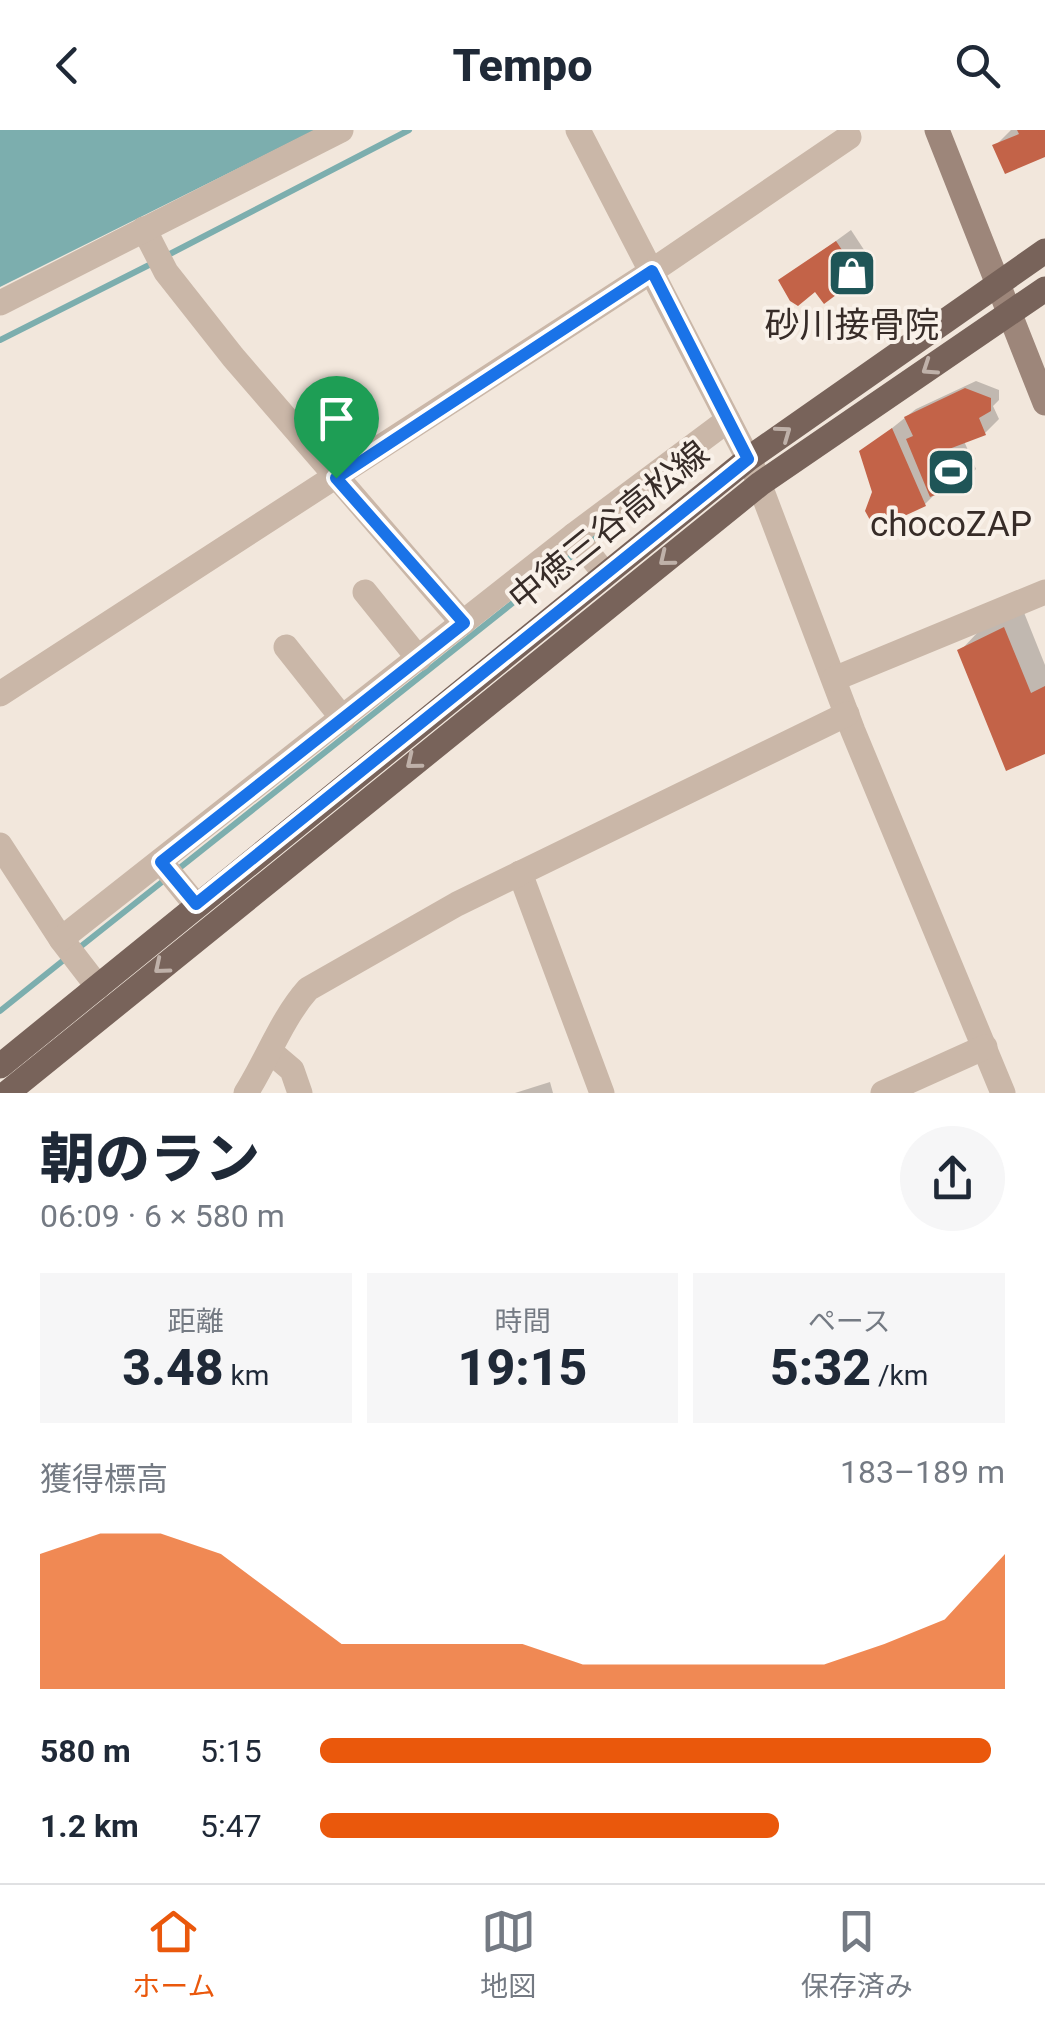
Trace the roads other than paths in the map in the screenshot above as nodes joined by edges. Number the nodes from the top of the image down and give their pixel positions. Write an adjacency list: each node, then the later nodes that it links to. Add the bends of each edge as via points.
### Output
1 (341, 130): 5 (street)
2 (578, 130): 7 (street)
3 (937, 130): 8 (main road)
4 (849, 136): 7 (street)
5 (155, 250): 10 (street); 15 (street)
6 (1045, 251): 8 (main road, 中徳三谷高松線)
7 (652, 271): 13 (street); 15 (street)
8 (998, 282): 11 (main road); 14 (main road, 中徳三谷高松線, one-way to 8)
9 (1045, 289): 11 (main road, 中徳三谷高松線)
10 (0, 302)
11 (1010, 313): 12 (main road); 16 (main road, 中徳三谷高松線, one-way to 16)
12 (1045, 402)
13 (728, 420): 14 (street); 17 (street)
14 (748, 459): 16 (street); 18 (main road, 中徳三谷高松線)
15 (336, 478): 21 (street); 25 (street)
16 (760, 484): 24 (street); 37 (main road, 中徳三谷高松線, one-way to 37)
17 (574, 534): 18 (street); 21 (street)
18 (599, 566): 31 (main road, 中徳三谷高松線)
19 (365, 592): 23 (street)
20 (1045, 592): 24 (street)
21 (464, 623): 23 (street)
22 (286, 648): 27 (street)
23 (418, 659): 27 (street)
24 (834, 678): 26 (street)
25 (0, 694)
26 (847, 714): 30 (street); 34 (street)
27 (343, 718): 29 (street)
28 (0, 845): 32 (street)
29 (161, 862): 31 (street); 32 (street)
30 (520, 874): 35 (street, via 308,990); 40 (street)
31 (189, 896): 33 (main road, 中徳三谷高松線)
32 (61, 939): 33 (street)
33 (98, 988): 36 (main road, 中徳三谷高松線)
34 (985, 1048): 41 (street); 42 (street)
35 (272, 1053): 38 (street); 39 (street, via 292,1070)
36 (0, 1066)
37 (8, 1093)
38 (246, 1093)
39 (300, 1093)
40 (602, 1093)
41 (884, 1093)
42 (1003, 1093)

